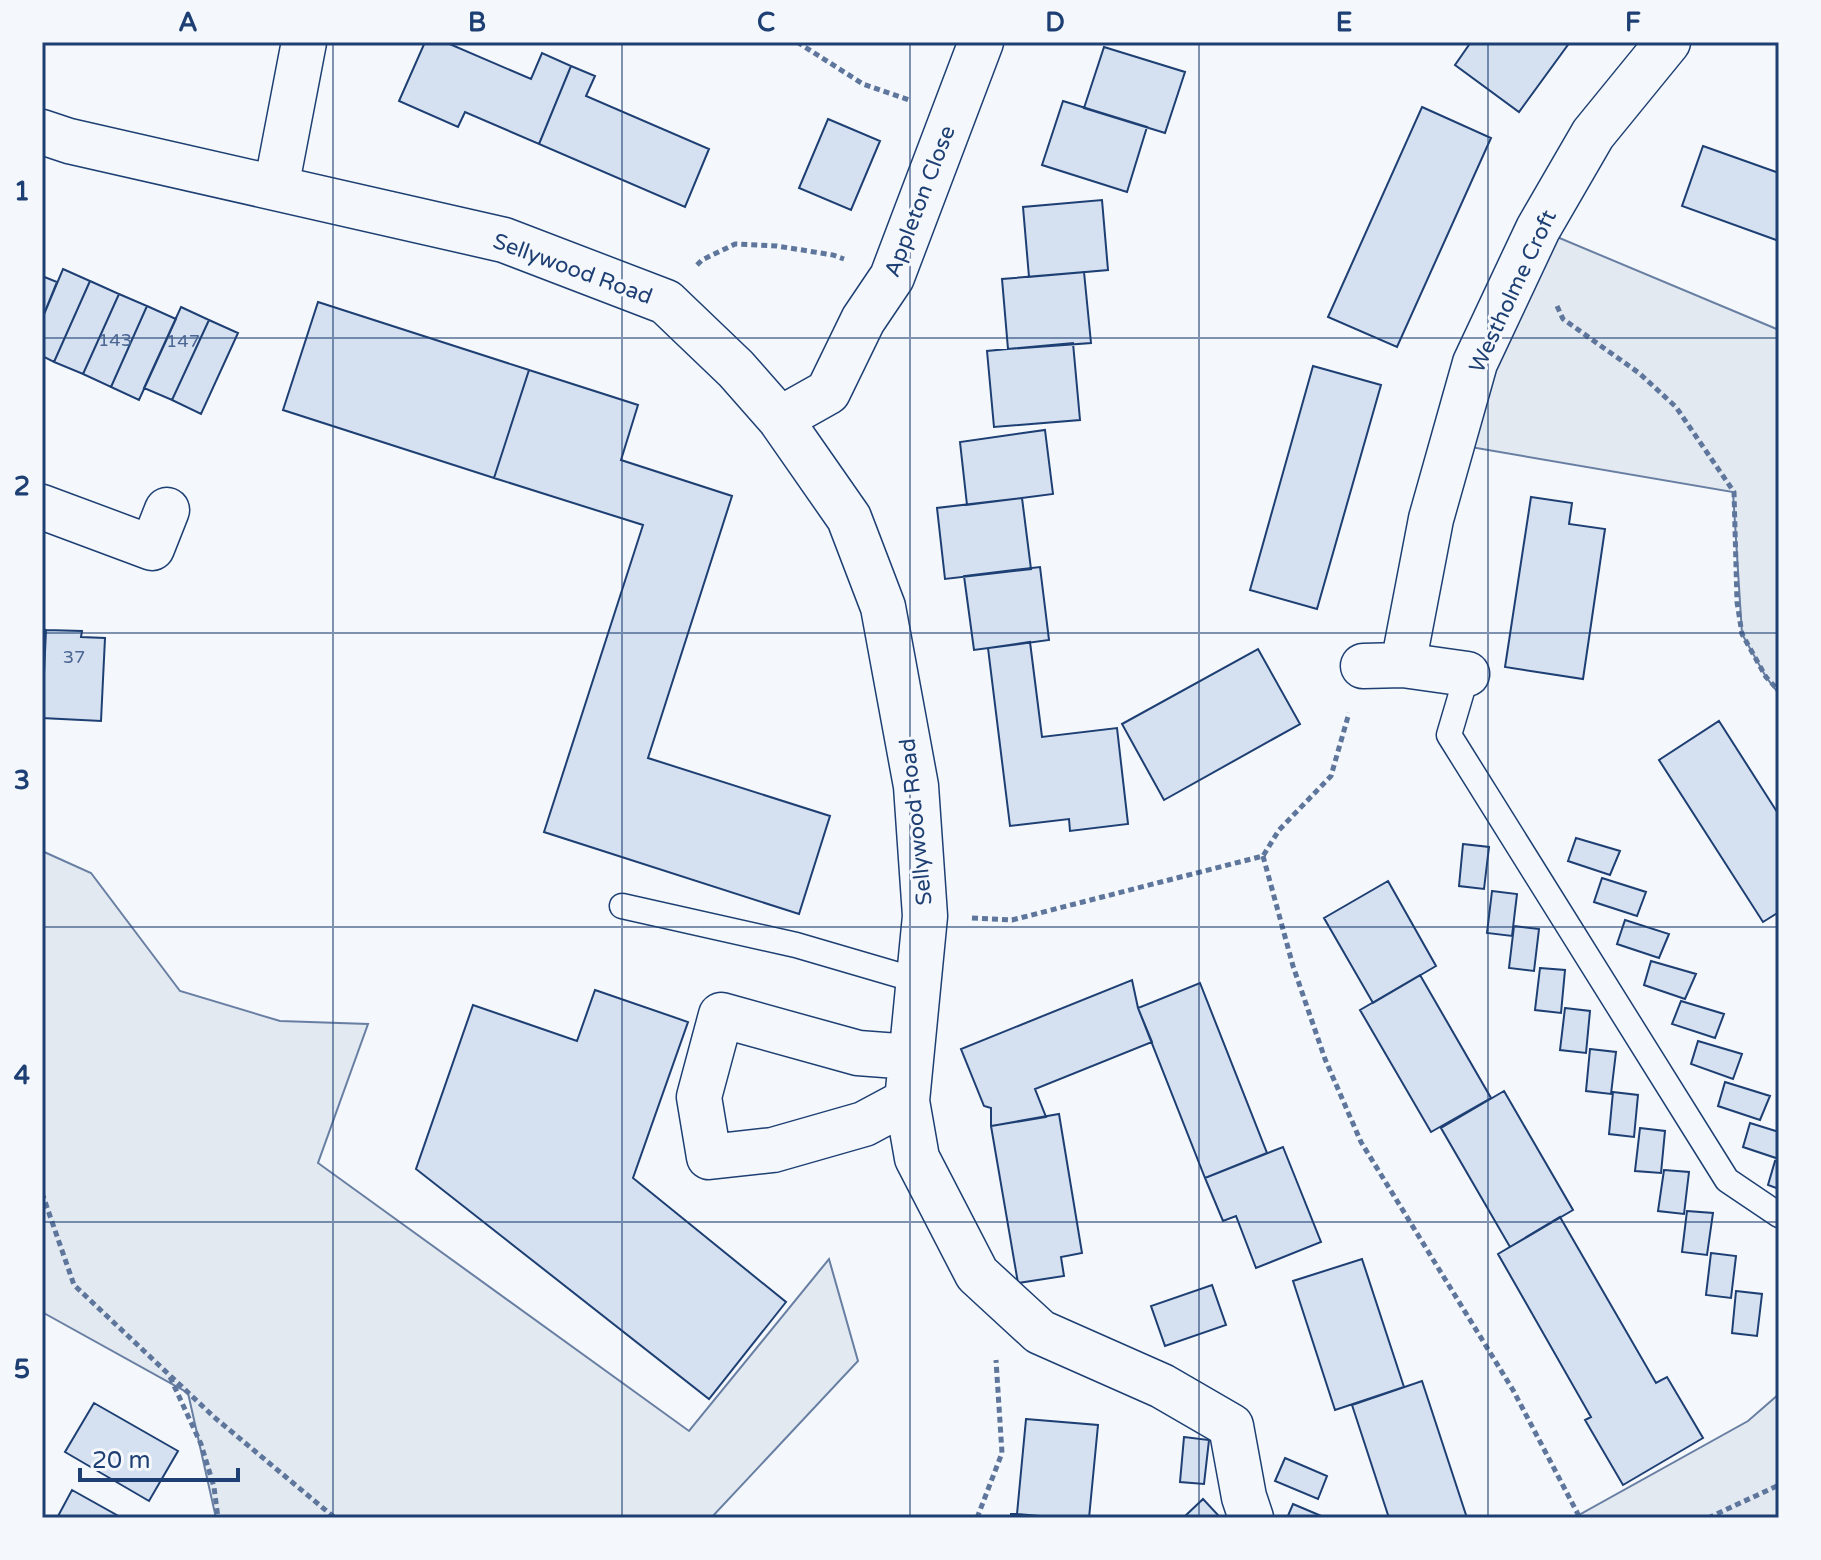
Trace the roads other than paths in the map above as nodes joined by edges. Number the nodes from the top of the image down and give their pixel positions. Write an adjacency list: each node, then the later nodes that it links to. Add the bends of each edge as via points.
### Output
1 (304, 42): 5 (street)
2 (981, 42): 6 (street, Appleton Close, via 892,277 863,320 828,392)
3 (1668, 42): 9 (street, Westholme Croft, via 1593,134 1538,229 1475,363 1383,666)
4 (42, 132): 5 (street, Sellywood Road)
5 (276, 188): 6 (street, Sellywood Road, via 504,240 666,302)
6 (780, 419): 11 (street, Sellywood Road, via 849,518 883,607 916,786 925,916)
7 (42, 507): 8 (street)
8 (152, 546)
9 (1467, 674): 14 (lane, via 1449,735 1727,1180)
10 (622, 906): 11 (lane, via 796,945)
11 (919, 981): 12 (street, Sellywood Road)
12 (911, 1057): 13 (street, Sellywood Road); 13 (street, via 858,1053 721,1015 699,1097 709,1157 773,1150 849,1129)
13 (907, 1101): 15 (street, Sellywood Road, via 917,1158 977,1274 1040,1332 1162,1386 1231,1426)
14 (1779, 1215)
15 (1251, 1518)

